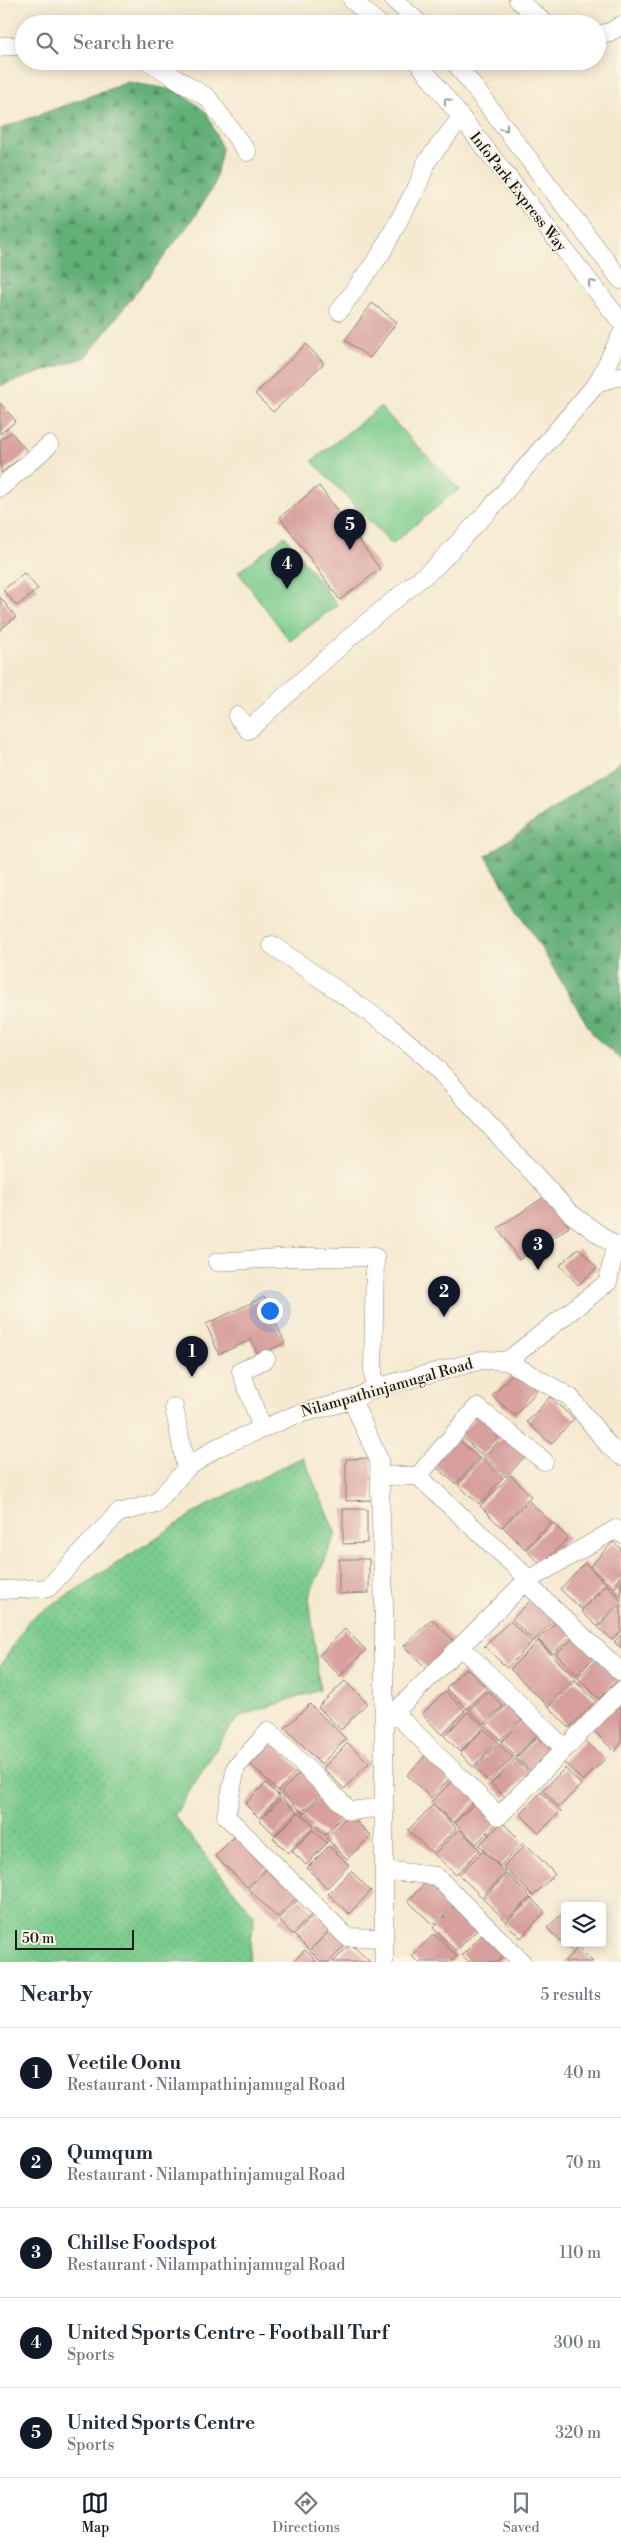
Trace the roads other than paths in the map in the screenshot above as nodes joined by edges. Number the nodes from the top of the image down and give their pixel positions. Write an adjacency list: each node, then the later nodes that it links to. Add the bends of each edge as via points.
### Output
1 (352, 0): 4 (street)
2 (394, 0): 5 (street)
3 (518, 0): 6 (street)
4 (369, 15)
5 (410, 15)
6 (536, 15)
7 (621, 25): 8 (street)
8 (606, 33)
9 (0, 46): 10 (street)
10 (15, 46)
11 (163, 70): 15 (street, via 208,98)
12 (424, 70): 14 (street, InfoPark Express Way, one-way to 12)
13 (461, 70): 16 (street, InfoPark Express Way, one-way to 16)
14 (460, 119): 17 (street, via 427,161 418,186 380,255); 18 (street, InfoPark Express Way, one-way to 14)
15 (247, 152)
16 (621, 280)
17 (339, 311)
18 (621, 322)
19 (621, 335): 21 (street)
20 (621, 376): 21 (street)
21 (598, 382): 24 (street, via 491,508 436,566 360,628 248,730)
22 (49, 445): 23 (street)
23 (0, 488)
24 (237, 716)
25 (272, 945): 26 (street, via 390,1027 430,1061 570,1213)
26 (618, 1245): 29 (street, via 608,1282)
27 (217, 1262): 30 (street, via 292,1257 375,1257)
28 (266, 1359): 33 (street, via 240,1371)
29 (507, 1361): 30 (street, Nilampathinjamugal Road, via 482,1360); 34 (street, Nilampathinjamugal Road, via 570,1397 609,1446)
30 (375, 1388): 31 (street, Nilampathinjamugal Road)
31 (352, 1400): 33 (street, Nilampathinjamugal Road, via 295,1415); 37 (street, via 379,1460)
32 (174, 1407): 36 (street)
33 (262, 1429): 36 (street, Nilampathinjamugal Road, via 216,1448)
34 (621, 1456)
35 (544, 1461): 38 (street, via 477,1407)
36 (186, 1469): 41 (street, Nilampathinjamugal Road, via 156,1503 118,1513 48,1588)
37 (379, 1476): 38 (street); 45 (street)
38 (418, 1476): 40 (street)
39 (621, 1534): 40 (street, via 616,1529)
40 (528, 1581): 42 (street); 43 (street)
41 (0, 1590)
42 (461, 1647): 45 (street); 46 (street)
43 (621, 1672)
44 (621, 1691): 46 (street)
45 (389, 1718): 46 (street, via 499,1816); 47 (street)
46 (564, 1749)
47 (384, 1807): 48 (street); 49 (street, via 350,1811 269,1731 236,1766 226,1816 347,1937)
48 (384, 1870): 49 (street); 51 (street, via 436,1876)
49 (384, 1938): 50 (street)
50 (384, 1962)
51 (522, 1962)

